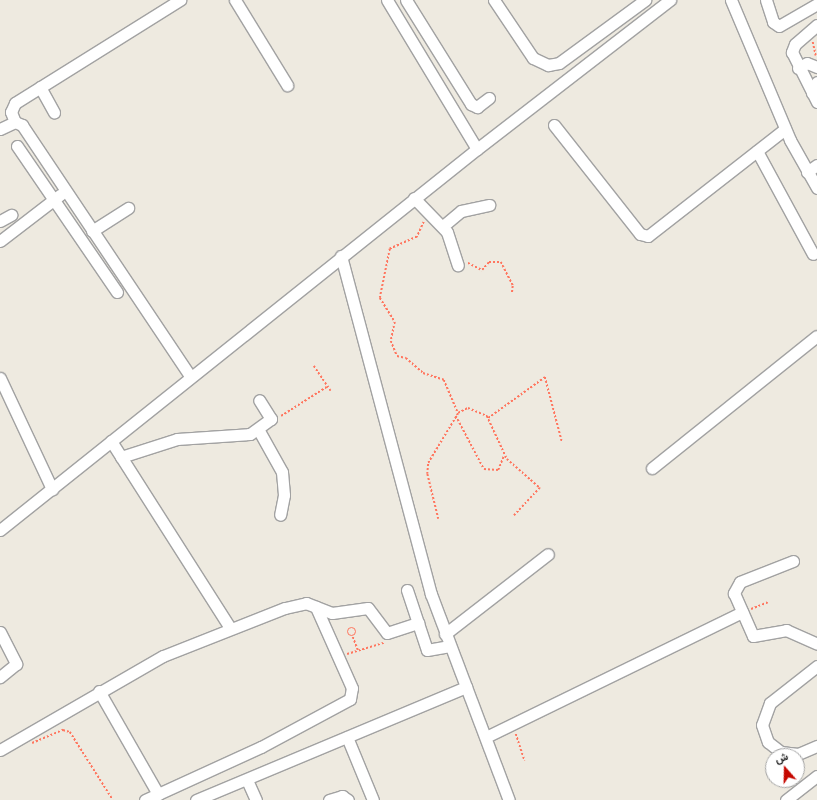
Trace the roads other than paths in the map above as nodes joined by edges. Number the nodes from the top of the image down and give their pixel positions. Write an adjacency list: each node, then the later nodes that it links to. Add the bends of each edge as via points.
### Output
1 (180, 0): 16 (street)
2 (235, 0): 15 (street)
3 (387, 0): 25 (street)
4 (406, 0): 18 (street, via 471,104 477,107)
5 (494, 0): 6 (street, via 534,58 548,65 559,63)
6 (645, 0)
7 (670, 0): 25 (street)
8 (731, 0): 23 (street)
9 (766, 0): 10 (street, via 773,22 779,26)
10 (817, 4)
11 (817, 25): 13 (street, via 793,47 792,55)
12 (817, 67): 13 (street, via 807,63)
13 (798, 68): 17 (street)
14 (817, 82): 17 (street)
15 (287, 85)
16 (40, 87): 19 (street); 20 (street, via 12,106)
17 (814, 97)
18 (489, 98)
19 (54, 112)
20 (15, 122): 22 (street); 30 (street, via 22,125)
21 (554, 125): 26 (street, via 646,236 653,235)
22 (0, 129)
23 (785, 129): 26 (street); 28 (street)
24 (17, 146): 32 (street)
25 (476, 149): 31 (street)
26 (756, 151): 40 (street)
27 (817, 165): 28 (street)
28 (807, 172): 29 (street)
29 (817, 188)
30 (66, 191): 32 (street); 38 (street)
31 (414, 198): 37 (street); 41 (street)
32 (54, 200): 39 (street); 43 (street)
33 (490, 205): 37 (street, via 461,211)
34 (128, 208): 38 (street)
35 (11, 215): 36 (street)
36 (0, 221)
37 (443, 226): 42 (street, via 453,244)
38 (92, 230): 45 (street)
39 (0, 241)
40 (813, 254)
41 (341, 256): 45 (street); 63 (street, via 386,435)
42 (458, 265)
43 (117, 292)
44 (817, 336): 51 (street)
45 (191, 377): 49 (street)
46 (0, 378): 52 (street)
47 (259, 400): 48 (street, via 271,419)
48 (258, 429): 50 (street, via 241,436 177,439); 53 (street, via 282,472 284,495)
49 (111, 441): 50 (street); 52 (street)
50 (121, 457): 61 (street)
51 (652, 468)
52 (52, 489): 54 (street)
53 (280, 515)
54 (0, 530)
55 (548, 554): 63 (street)
56 (793, 561): 59 (street, via 737,584 734,593)
57 (407, 590): 60 (street)
58 (316, 607): 60 (street, via 332,613 371,609 385,632); 61 (street, via 303,603); 76 (street, via 353,690 342,705 261,747)
59 (742, 612): 64 (street, via 753,636 786,630); 70 (street)
60 (418, 623): 65 (street, via 428,651)
61 (230, 628): 69 (street, via 163,656)
62 (0, 632): 67 (street, via 16,664)
63 (445, 634): 65 (street)
64 (817, 644)
65 (450, 646): 68 (street)
66 (817, 666): 72 (street, via 770,703 762,725 768,742 781,752 798,754)
67 (0, 677)
68 (466, 687): 70 (street); 71 (street)
69 (99, 691): 73 (street); 76 (street)
70 (486, 737): 83 (street)
71 (347, 738): 75 (street); 82 (street)
72 (817, 746)
73 (0, 750)
74 (817, 776): 84 (street)
75 (247, 780): 78 (street); 79 (street)
76 (158, 794): 77 (street)
77 (145, 800)
78 (196, 800)
79 (256, 800)
80 (330, 800): 81 (street, via 342,796)
81 (348, 800)
82 (373, 800)
83 (509, 800)
84 (786, 800)

